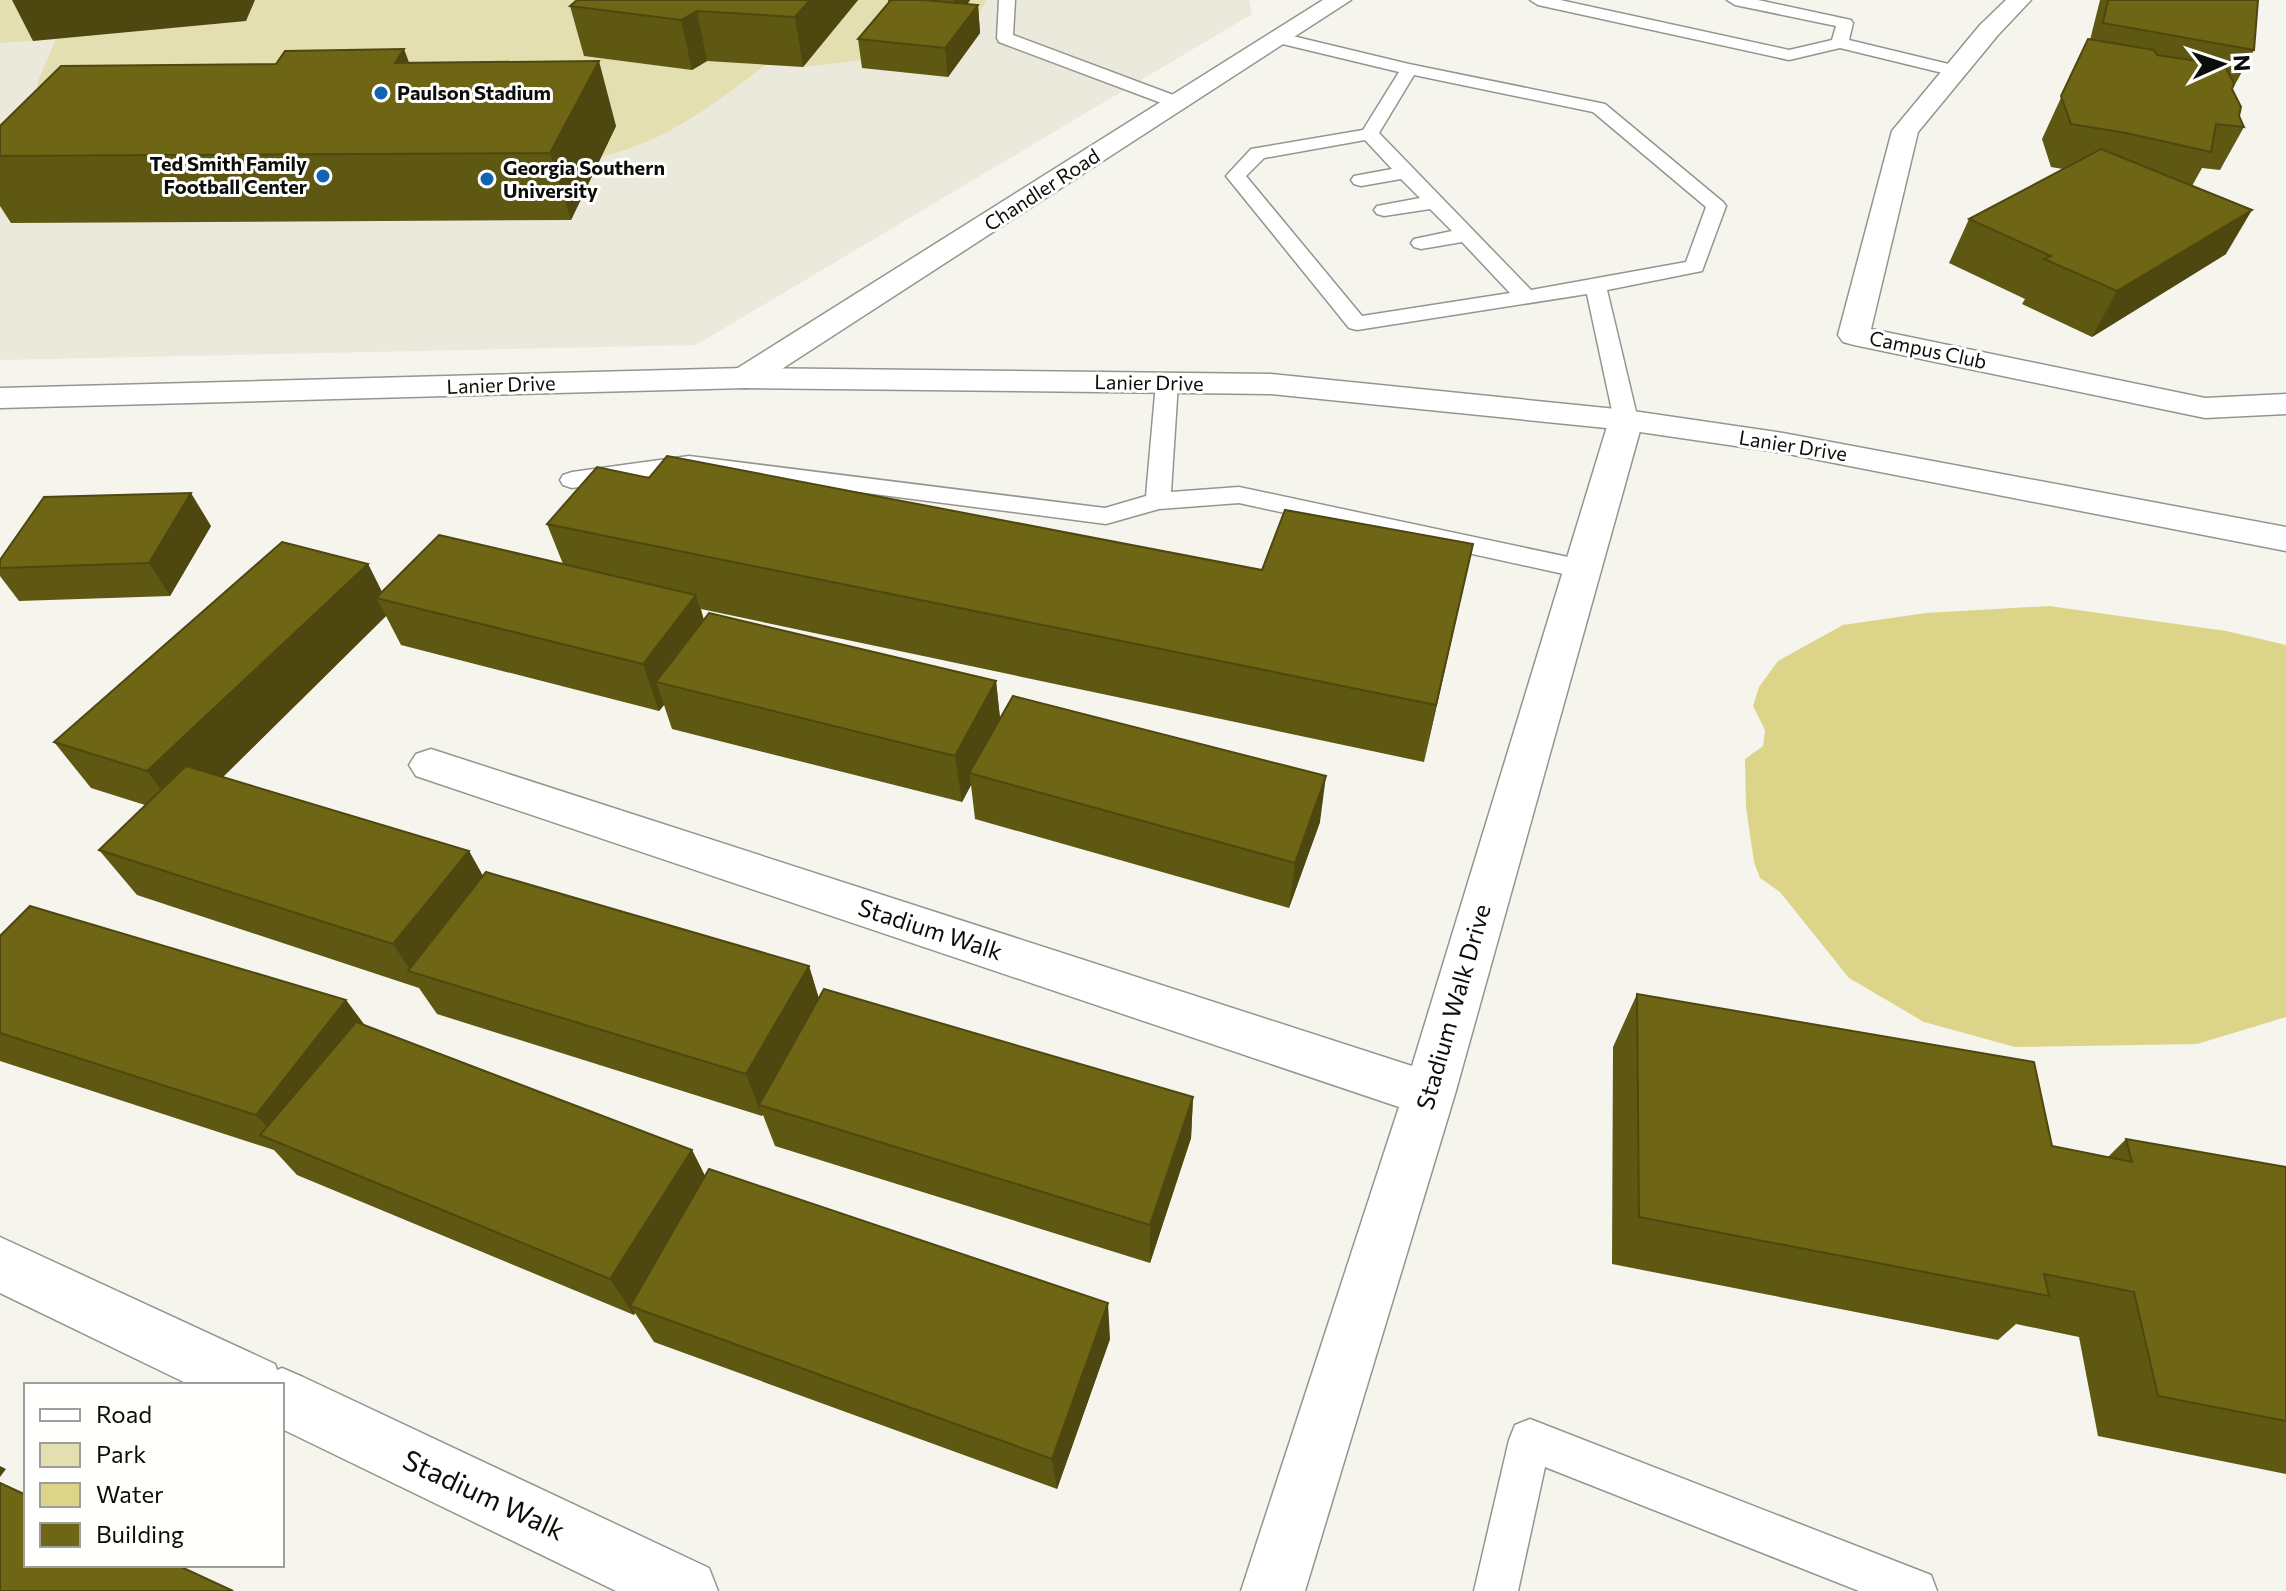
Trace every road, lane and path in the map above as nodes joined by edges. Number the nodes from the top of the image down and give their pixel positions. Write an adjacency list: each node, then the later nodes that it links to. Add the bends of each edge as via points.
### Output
1 (1007, 0): 11 (lane, via 1005,38)
2 (1339, 0): 6 (street, Chandler Road)
3 (1538, 0): 8 (lane, via 1789,55)
4 (1735, 0): 8 (lane, via 1845,23)
5 (2019, 0): 10 (street, Campus Club)
6 (1304, 11): 7 (street, Chandler Road)
7 (1280, 38): 9 (lane); 11 (street, Chandler Road)
8 (1840, 43): 10 (lane)
9 (1409, 69): 12 (lane); 25 (lane, via 1599,108 1716,206 1695,267)
10 (1955, 71): 30 (street, Campus Club, via 1905,131 1854,335 2205,408)
11 (1178, 103): 27 (street, Chandler Road)
12 (1369, 134): 13 (lane); 16 (lane, via 1258,153 1236,176)
13 (1406, 172): 14 (lane); 17 (lane)
14 (1361, 180)
15 (1281, 194): 16 (lane)
16 (1255, 199): 20 (lane)
17 (1434, 202): 18 (lane); 21 (lane)
18 (1384, 210)
19 (1303, 226): 20 (lane)
20 (1280, 230): 24 (lane)
21 (1466, 235): 22 (lane); 26 (lane)
22 (1421, 243)
23 (1337, 259): 24 (lane)
24 (1310, 265): 26 (lane, via 1357,323)
25 (1596, 286): 26 (lane); 31 (lane)
26 (1526, 297)
27 (745, 378): 28 (street, Lanier Drive); 29 (street, Lanier Drive)
28 (1167, 383): 31 (street, Lanier Drive, via 1271,384); 33 (lane)
29 (0, 398)
30 (2286, 404)
31 (1626, 420): 35 (street, Lanier Drive, via 1783,443); 37 (street, Stadium Walk Drive)
32 (572, 480): 34 (lane, via 689,463)
33 (1158, 501): 34 (lane); 37 (lane, via 1239,495)
34 (1106, 516): 36 (lane)
35 (2286, 539)
36 (1118, 542)
37 (1582, 569): 39 (street, Stadium Walk Drive)
38 (431, 765): 39 (street, Stadium Walk)
39 (1429, 1094): 44 (street, Stadium Walk Drive)
40 (0, 1264): 41 (street)
41 (250, 1383)
42 (284, 1399): 43 (street, Stadium Walk)
43 (686, 1591)
44 (1273, 1591)
45 (1496, 1591): 46 (lane, via 1530,1440)
46 (1915, 1591)

